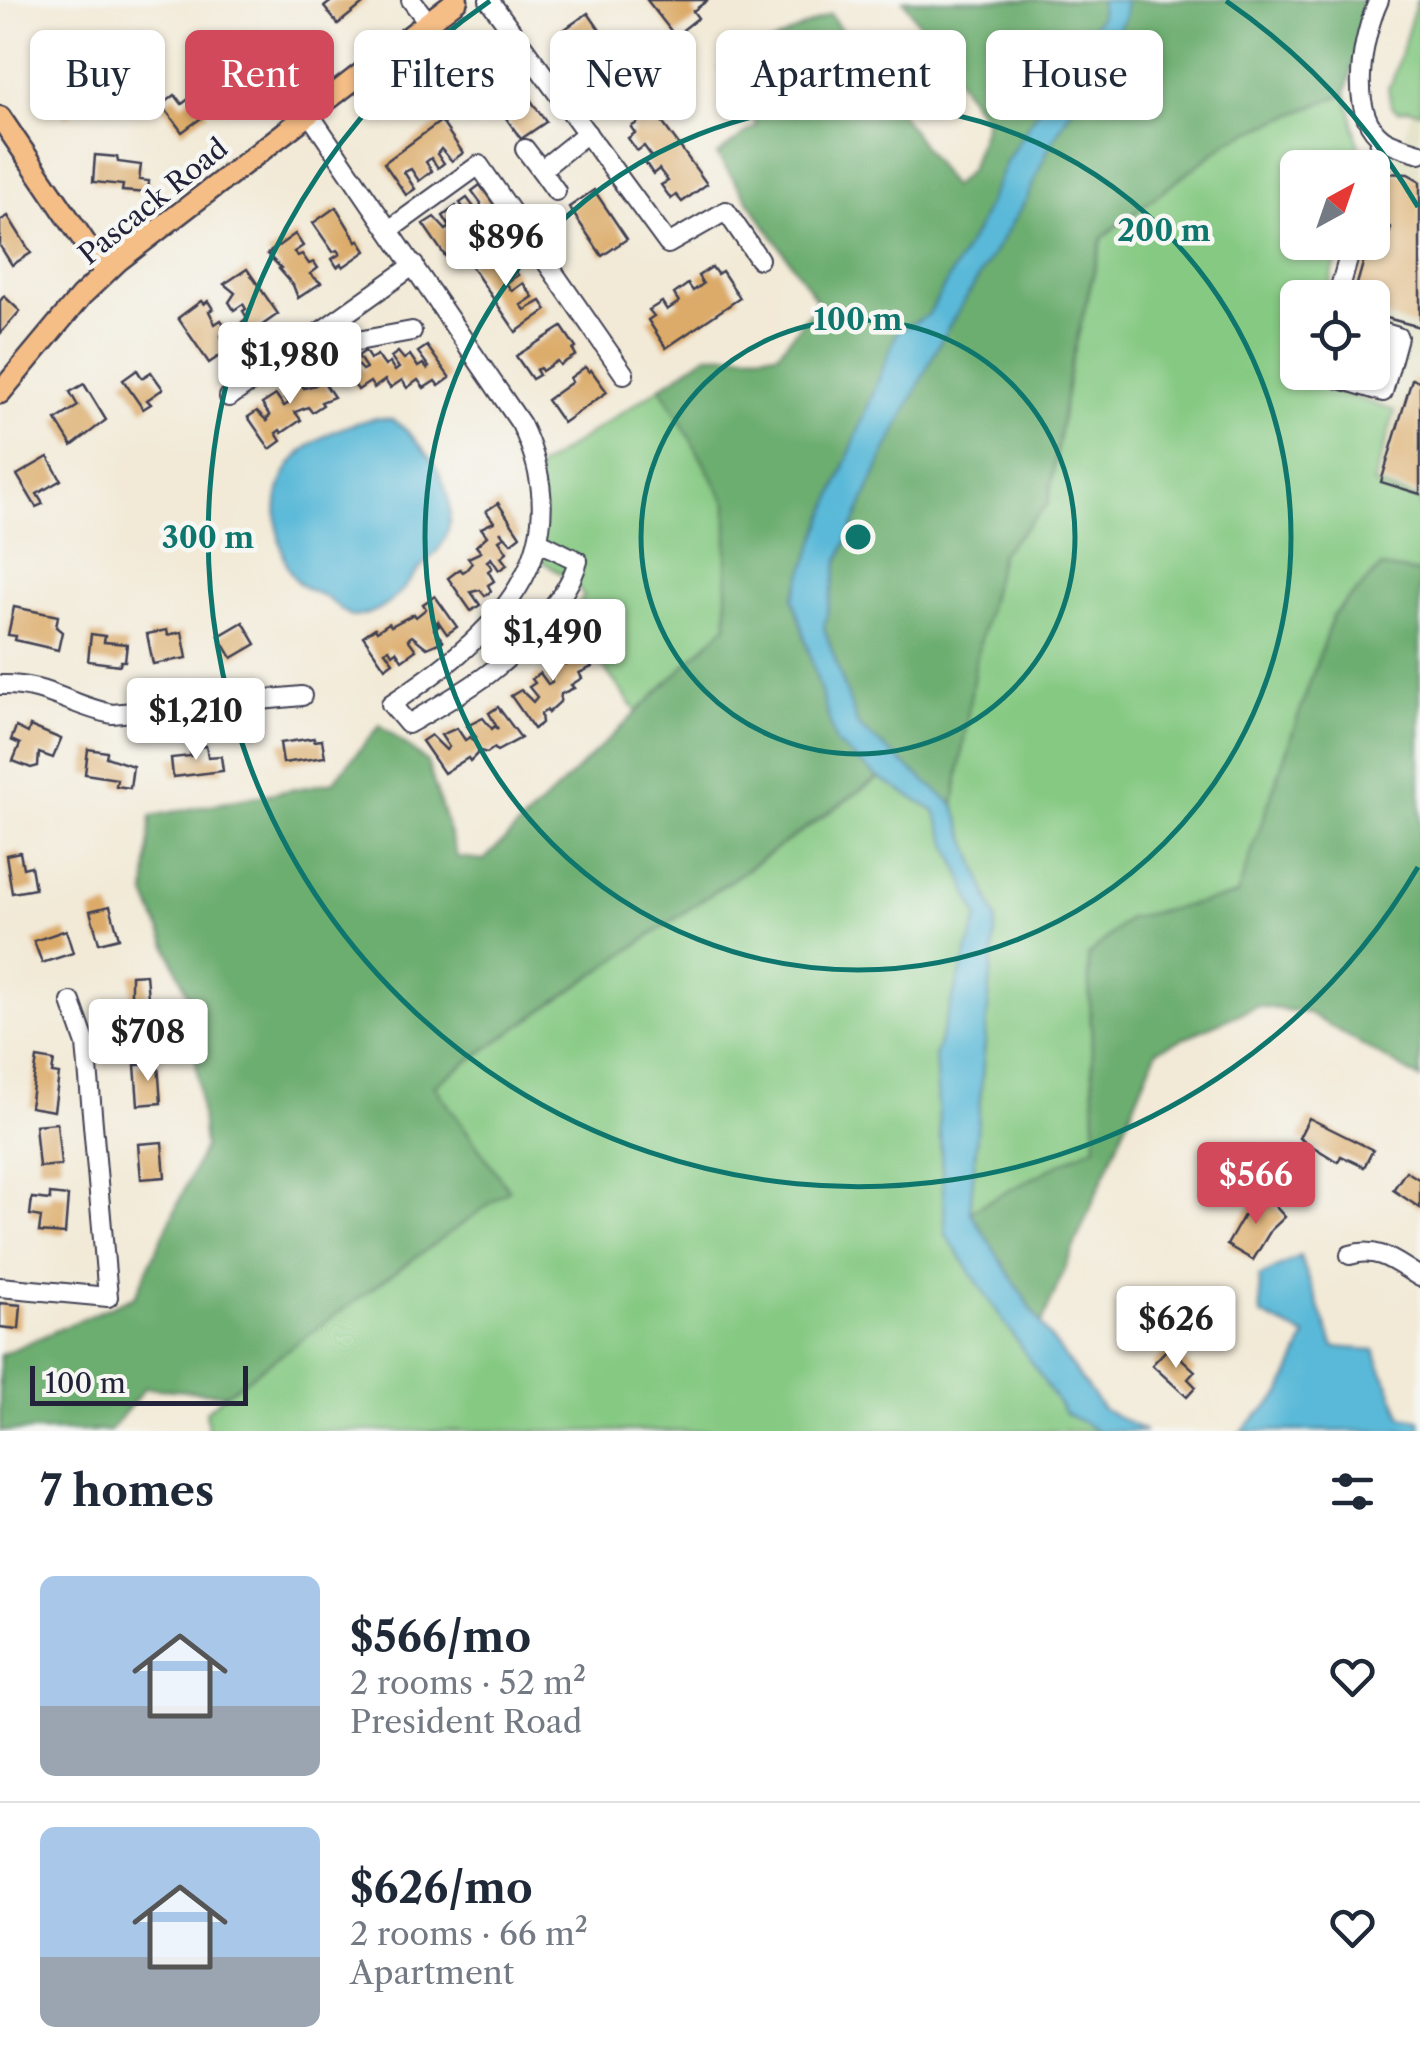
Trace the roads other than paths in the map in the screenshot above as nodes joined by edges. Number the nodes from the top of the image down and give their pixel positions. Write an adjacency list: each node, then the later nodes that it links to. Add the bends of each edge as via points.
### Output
1 (410, 0): 5 (street)
2 (458, 0): 5 (main road, Pascack Road)
3 (489, 0): 10 (street)
4 (1379, 0): 11 (street, via 1364,43 1360,88)
5 (428, 22): 6 (main road, Pascack Road)
6 (334, 92)
7 (0, 117): 20 (main road)
8 (298, 120): 20 (main road, Pascack Road)
9 (313, 120): 17 (street)
10 (587, 133): 15 (street); 18 (street, via 668,244 726,211)
11 (1381, 138): 13 (street); 14 (street)
12 (525, 148): 15 (street)
13 (1378, 150)
14 (1420, 153)
15 (541, 170): 16 (street)
16 (556, 191)
17 (388, 230): 19 (street); 25 (street, via 479,165)
18 (759, 260)
19 (414, 265): 21 (street); 28 (street, via 532,446 542,490)
20 (106, 272): 26 (main road, Pascack Road)
21 (324, 330): 22 (street, via 341,344); 27 (street)
22 (412, 330)
23 (1390, 335): 24 (street, via 1398,337)
24 (1390, 366)
25 (624, 374)
26 (0, 392)
27 (230, 397)
28 (538, 540): 28 (street, via 578,561 572,581 524,646 479,684 408,724 391,704 481,636 520,583)
29 (0, 684): 30 (street, via 40,688 112,714)
30 (302, 696)
31 (71, 1002): 34 (street, via 86,1044 108,1297)
32 (1350, 1255): 33 (street, via 1366,1250)
33 (1420, 1277)
34 (0, 1287)

